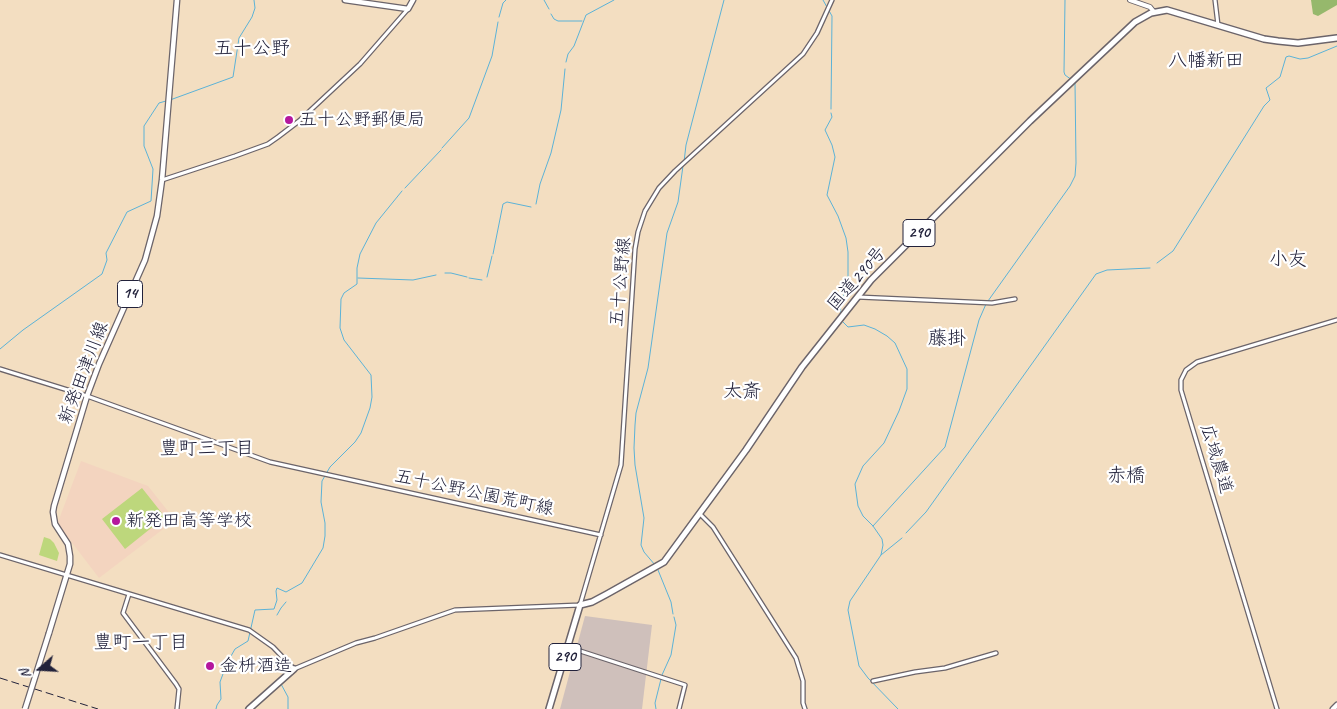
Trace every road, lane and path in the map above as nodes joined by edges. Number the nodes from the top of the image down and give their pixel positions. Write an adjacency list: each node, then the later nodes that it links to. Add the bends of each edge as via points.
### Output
1 (177, 0): 11 (main road, 新発田津川線 / 14)
2 (345, 0): 7 (main road)
3 (413, 0): 7 (main road)
4 (832, 0): 18 (street, 五十公野線, via 803,54 666,180 645,211 635,249 621,465)
5 (1130, 0): 8 (main road)
6 (1216, 0): 9 (street)
7 (408, 8): 11 (street, via 360,64 268,144)
8 (1154, 12): 9 (highway, via 1174,12); 12 (highway, 国道290号 / 290, via 1135,22 1030,121)
9 (1218, 25): 10 (highway, via 1278,41)
10 (1337, 38)
11 (162, 180): 16 (main road, 新発田津川線 / 14, via 157,216 145,260)
12 (857, 297): 13 (street, via 992,303); 17 (highway, 国道290号 / 290, via 802,367)
13 (1015, 300)
14 (1337, 320): 34 (street, 広域農道, via 1197,362 1186,370 1181,380 1181,390)
15 (0, 369): 16 (street)
16 (87, 396): 18 (street, 五十公野公園荒町線, via 257,458); 20 (main road, 新発田津川線 / 14, via 53,512 55,524 68,544 70,564)
17 (700, 514): 22 (highway, 国道290号 / 290, via 661,564 592,602); 33 (street, via 713,527 796,658 803,681)
18 (601, 535): 22 (street, 五十公野線)
19 (0, 555): 20 (street)
20 (66, 576): 21 (street); 28 (main road, 新発田津川線 / 14, bridge)
21 (129, 594): 25 (street, via 250,631 273,647); 29 (street, via 123,613 176,684)
22 (580, 605): 23 (highway, 290); 25 (street, via 455,610 356,643)
23 (568, 647): 31 (highway, 290); 32 (street, via 685,685)
24 (996, 653): 26 (street, via 945,668)
25 (294, 669): 30 (highway)
26 (873, 681)
27 (1337, 705): 35 (main road)
28 (25, 709)
29 (177, 709)
30 (249, 709)
31 (549, 709)
32 (679, 709)
33 (805, 709)
34 (1278, 709)
35 (1332, 709)

